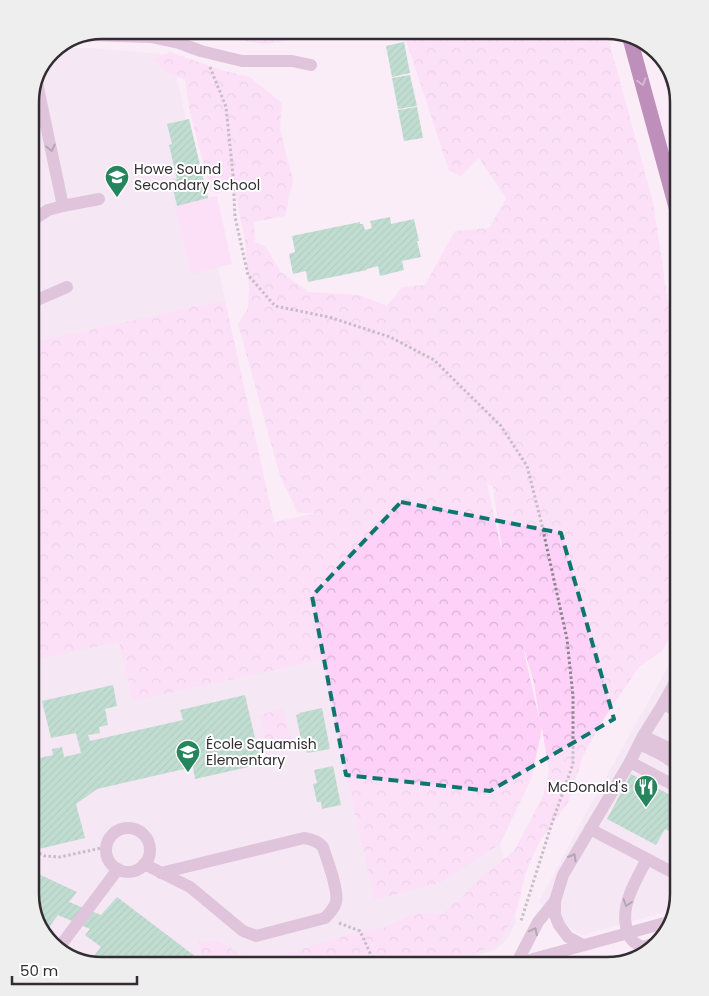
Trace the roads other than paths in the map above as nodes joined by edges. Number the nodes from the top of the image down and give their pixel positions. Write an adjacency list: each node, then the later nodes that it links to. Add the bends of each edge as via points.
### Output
1 (163, 39): 3 (street, via 242,61)
2 (632, 44): 5 (highway, one-way to 5)
3 (311, 64)
4 (40, 95): 7 (street, one-way to 7)
5 (670, 185)
6 (99, 199): 7 (street)
7 (63, 206): 8 (street)
8 (39, 216)
9 (66, 287): 10 (street)
10 (39, 299)
11 (670, 691): 12 (street)
12 (663, 704): 13 (street); 14 (street)
13 (670, 708)
14 (641, 740): 15 (street); 16 (street); 17 (street)
15 (670, 750)
16 (670, 759)
17 (630, 762): 18 (street); 19 (street)
18 (670, 783)
19 (590, 829): 20 (street); 25 (street, one-way to 19, via 563,875)
20 (647, 859): 23 (street); 27 (street, one-way to 27, via 626,904 624,913)
21 (144, 864): 22 (street, via 132,871); 22 (street, via 150,851 146,838 136,830 123,828 112,835 106,847 108,860); 24 (street)
22 (118, 869): 28 (street)
23 (670, 871)
24 (161, 873): 24 (street, via 304,838 312,839 323,847 336,901 325,918 256,936 243,931 190,887)
25 (555, 901): 29 (street, via 559,924 568,937); 31 (street, one-way to 25)
26 (663, 923): 27 (street)
27 (628, 933): 29 (street); 30 (street, via 632,941)
28 (62, 943)
29 (583, 945): 32 (street)
30 (642, 947)
31 (518, 957)
32 (541, 957)

